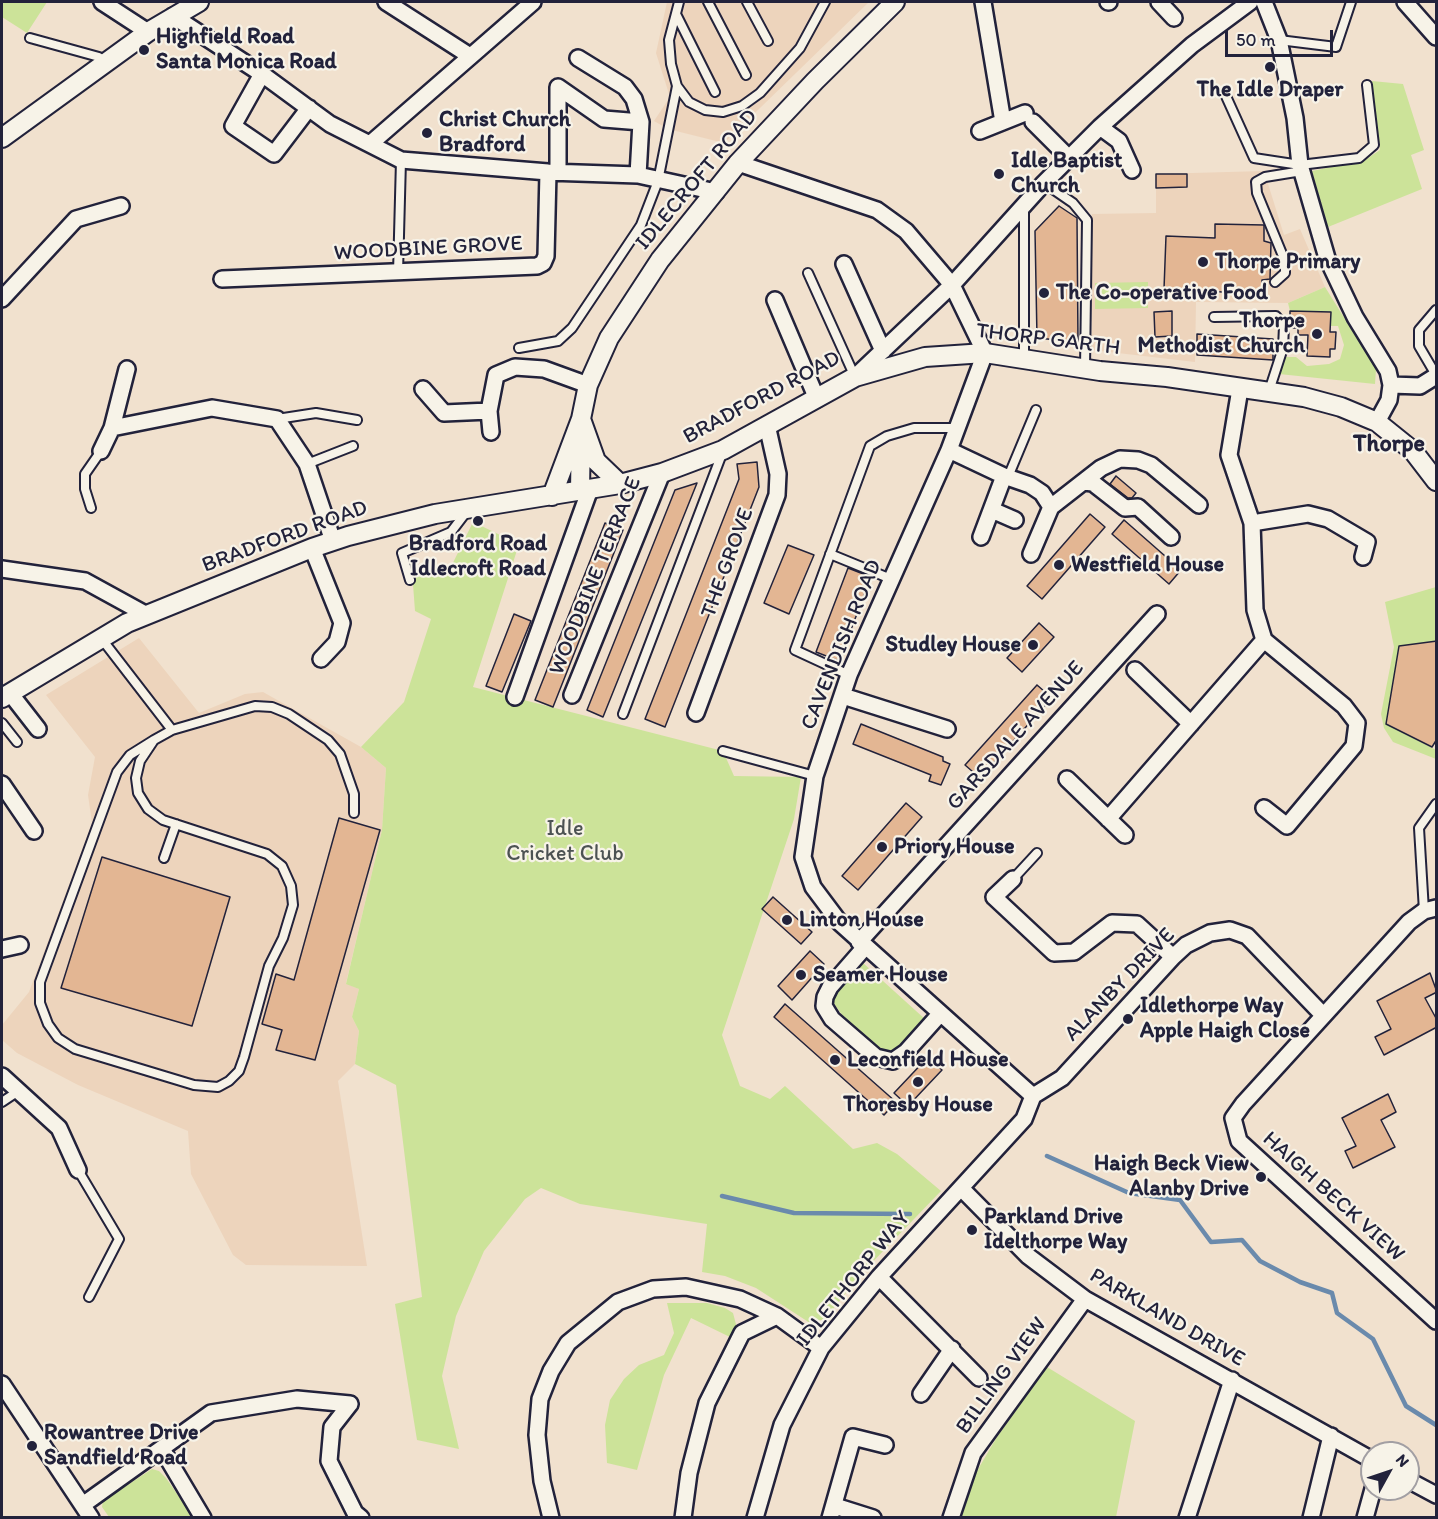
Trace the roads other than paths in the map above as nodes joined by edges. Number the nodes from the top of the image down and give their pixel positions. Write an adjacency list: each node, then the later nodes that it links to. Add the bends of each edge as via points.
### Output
1 (102, 2): 19 (street)
2 (199, 2): 17 (street)
3 (386, 2): 24 (street)
4 (533, 2): 24 (street)
5 (679, 2): 16 (lane)
6 (708, 2): 28 (lane)
7 (747, 2): 23 (lane)
8 (825, 2): 30 (lane, via 800,48 760,93 742,106 705,110 689,102)
9 (895, 2): 42 (street, IDLECROFT ROAD)
10 (983, 2): 35 (street)
11 (1159, 2): 18 (street)
12 (1250, 2): 36 (street, BRADFORD ROAD, via 1192,45)
13 (1264, 2): 22 (street)
14 (1351, 2): 22 (lane, via 1335,47)
15 (1405, 2): 20 (street)
16 (676, 14): 30 (lane, via 669,40); 31 (lane)
17 (173, 16): 19 (street); 27 (street)
18 (1174, 18)
19 (148, 32): 26 (street)
20 (1437, 37)
21 (30, 38): 26 (lane, via 99,57)
22 (1279, 40): 43 (street)
23 (768, 41)
24 (470, 56): 39 (street)
25 (578, 58): 34 (street, via 625,87 634,99)
26 (106, 63): 38 (street)
27 (262, 74): 33 (street); 33 (street, via 233,126 274,154)
28 (746, 75)
29 (1366, 85): 43 (lane, via 1374,145 1359,158)
30 (677, 86): 47 (lane)
31 (715, 92)
32 (1225, 94): 43 (lane, via 1254,158)
33 (309, 108): 39 (street, via 330,124)
34 (641, 122): 45 (street, via 604,118 558,87); 46 (street)
35 (1003, 122): 37 (street); 40 (street, via 1029,117)
36 (1100, 127): 40 (street, BRADFORD ROAD); 44 (street, via 1119,141)
37 (980, 131)
38 (2, 138)
39 (370, 144): 41 (street)
40 (1069, 158): 48 (street, BRADFORD ROAD)
41 (401, 160): 45 (street); 53 (lane)
42 (738, 163): 49 (street, IDLECROFT ROAD); 57 (street, via 877,210 906,231)
43 (1301, 168): 56 (lane, via 1256,182 1285,261 1285,273); 71 (street, via 1327,258 1355,317 1388,371)
44 (1132, 170)
45 (553, 172): 46 (street); 53 (street, WOODBINE GROVE, via 543,263)
46 (638, 175): 47 (street)
47 (658, 181): 49 (street); 62 (lane, via 641,225 572,328 558,342)
48 (1044, 183): 51 (street, BRADFORD ROAD); 66 (lane, via 1073,203 1087,220)
49 (716, 192): 70 (street, IDLECROFT ROAD, via 660,260 609,338)
50 (121, 206): 58 (street, via 76,219)
51 (1024, 207): 57 (street, BRADFORD ROAD); 65 (lane)
52 (844, 264): 63 (street)
53 (398, 273): 55 (street, WOODBINE GROVE)
54 (808, 273): 69 (lane)
55 (222, 279)
56 (1275, 282)
57 (952, 285): 63 (street, BRADFORD ROAD); 64 (street)
58 (2, 299)
59 (775, 300): 75 (street)
60 (1437, 310): 68 (lane, via 1419,330 1419,346)
61 (1214, 317): 74 (lane, via 1276,316 1284,326 1283,348)
62 (519, 348)
63 (883, 351): 69 (street, BRADFORD ROAD)
64 (985, 353): 65 (street, THORP GARTH); 69 (street, THORP GARTH, via 925,357); 84 (street, CAVENDISH ROAD)
65 (1024, 358): 66 (street, THORP GARTH)
66 (1085, 368): 73 (street, THORP GARTH)
67 (127, 369): 83 (street)
68 (1437, 376): 71 (street, via 1420,386)
69 (855, 377): 75 (street, BRADFORD ROAD)
70 (588, 385): 77 (street, via 544,369 515,367 496,375); 78 (street, IDLECROFT ROAD)
71 (1391, 385): 81 (street, via 1389,400)
72 (423, 389): 77 (street, via 444,413)
73 (1240, 389): 74 (street, THORP GARTH); 104 (street, via 1229,455)
74 (1268, 393): 81 (street, THORP GARTH, via 1313,399)
75 (817, 399): 82 (street, BRADFORD ROAD)
76 (1036, 410): 92 (lane)
77 (489, 411): 85 (street)
78 (581, 418): 95 (street, via 596,461); 96 (street, IDLECROFT ROAD); 97 (street, IDLECROFT ROAD)
79 (277, 419): 80 (lane, via 316,413); 83 (street, via 212,408); 90 (street)
80 (357, 420)
81 (1377, 422): 94 (street, THORP GARTH, via 1413,451)
82 (767, 425): 87 (street, BRADFORD ROAD); 126 (street, THE GROVE, via 778,474 777,495)
83 (112, 428): 89 (street)
84 (957, 428): 88 (street, CAVENDISH ROAD); 109 (lane, via 914,428 870,446)
85 (491, 432)
86 (352, 446): 90 (lane)
87 (723, 450): 91 (street, BRADFORD ROAD); 127 (lane)
88 (949, 450): 92 (street); 113 (street, CAVENDISH ROAD)
89 (101, 452): 101 (lane, via 85,474)
90 (307, 464): 107 (street)
91 (662, 473): 95 (street, BRADFORD ROAD); 123 (street, WOODBINE TERRACE)
92 (1006, 476): 100 (street, via 1030,485); 102 (street)
93 (1083, 482): 98 (street, via 1120,459 1138,460 1151,465); 100 (street); 106 (street, via 1093,483 1125,508 1137,507)
94 (1437, 482)
95 (620, 484): 96 (street, BRADFORD ROAD)
96 (585, 489): 97 (street, BRADFORD ROAD); 125 (street)
97 (552, 496): 99 (street, BRADFORD ROAD)
98 (1198, 505)
99 (470, 507): 107 (street, BRADFORD ROAD); 114 (lane, via 451,532 402,553)
100 (1051, 507): 110 (street)
101 (92, 508)
102 (992, 510): 103 (street); 105 (street)
103 (1015, 520)
104 (1252, 523): 111 (street, via 1308,514 1328,519 1374,540); 118 (street, via 1255,610)
105 (981, 537)
106 (1171, 537)
107 (333, 541): 108 (street, BRADFORD ROAD)
108 (312, 549): 116 (street, BRADFORD ROAD); 119 (street, via 342,623 337,642)
109 (830, 554): 113 (lane); 121 (lane, via 795,650)
110 (1031, 554)
111 (1363, 557)
112 (2, 569): 116 (street, via 85,581)
113 (891, 579): 121 (street, CAVENDISH ROAD)
114 (410, 580)
115 (1157, 614): 151 (street, GARSDALE AVENUE)
116 (147, 615): 117 (street, BRADFORD ROAD)
117 (100, 637): 122 (street, BRADFORD ROAD); 131 (lane)
118 (1264, 640): 129 (street); 140 (street, via 1344,706 1357,723 1354,746 1287,826)
119 (321, 659)
120 (1136, 670): 129 (street)
121 (849, 675): 124 (street, CAVENDISH ROAD)
122 (6, 695): 130 (street, BRADFORD ROAD)
123 (572, 695)
124 (843, 696): 132 (street); 136 (street, CAVENDISH ROAD)
125 (514, 697)
126 (696, 713)
127 (623, 714)
128 (2, 723): 134 (lane)
129 (1191, 724): 142 (street)
130 (38, 729)
131 (172, 729): 133 (lane); 141 (lane, via 255,706 290,714 328,740 339,754 354,794)
132 (947, 729)
133 (154, 740): 143 (lane, via 140,761 138,793 148,808); 143 (lane, via 130,755 117,772 40,982 40,1003 58,1038 75,1048 194,1085 218,1087 239,1071 269,966 293,905 291,886 282,866 267,854)
134 (17, 742)
135 (723, 752): 136 (lane)
136 (815, 776): 151 (street, CAVENDISH ROAD, via 804,857 813,887)
137 (1066, 779): 142 (street)
138 (2, 784): 144 (street)
139 (1437, 804): 149 (lane, via 1419,828)
140 (1264, 808)
141 (354, 813)
142 (1108, 819): 145 (street)
143 (176, 824): 147 (lane)
144 (34, 831)
145 (1125, 835)
146 (1037, 853): 148 (lane)
147 (164, 858)
148 (1013, 879): 153 (street, via 994,897 1054,953 1074,952 1112,923 1137,924)
149 (1430, 910): 155 (street, via 1409,922)
150 (20, 945): 152 (street)
151 (862, 945): 154 (street, CAVENDISH ROAD); 154 (street, via 825,997 832,1019 876,1057 893,1061)
152 (2, 949)
153 (1173, 957): 155 (street, ALANBY DRIVE, via 1210,933 1230,930 1247,936); 158 (street, ALANBY DRIVE, via 1062,1078)
154 (940, 1014): 158 (street, CAVENDISH ROAD)
155 (1323, 1015): 166 (street, HAIGH BECK VIEW, via 1233,1118 1239,1141)
156 (2, 1076): 157 (street)
157 (17, 1092): 159 (lane); 160 (street, via 59,1128)
158 (1033, 1095): 161 (street, IDLETHORP WAY, via 1024,1119)
159 (2, 1102)
160 (78, 1170): 163 (lane, via 119,1239)
161 (961, 1188): 162 (street, IDLETHORP WAY); 164 (street, PARKLAND DRIVE, via 1028,1256)
162 (879, 1277): 167 (street, IDLETHORP WAY); 168 (street)
163 (88, 1297)
164 (1085, 1299): 170 (street, PARKLAND DRIVE); 188 (street, BILLING VIEW, via 973,1453)
165 (777, 1316): 167 (street); 184 (street, via 740,1299 686,1287 653,1289 618,1302 592,1320 568,1343 540,1400 537,1435); 185 (street, via 742,1333 707,1403 689,1473)
166 (1437, 1321)
167 (821, 1348): 186 (street, IDLETHORP WAY, via 782,1425)
168 (952, 1349): 169 (street); 172 (street)
169 (979, 1378)
170 (1232, 1380): 173 (street, PARKLAND DRIVE); 189 (street)
171 (2, 1384): 180 (street)
172 (921, 1394)
173 (1331, 1436): 176 (street, PARKLAND DRIVE); 190 (street)
174 (885, 1445): 181 (street, via 853,1437)
175 (162, 1449): 180 (street); 182 (street); 183 (street, via 211,1413 297,1399 350,1404 332,1427 329,1461)
176 (1360, 1453)
177 (1420, 1486): 178 (street)
178 (1437, 1495)
179 (1370, 1501): 191 (street)
180 (87, 1511)
181 (832, 1512): 187 (street)
182 (203, 1518)
183 (361, 1518)
184 (551, 1518)
185 (683, 1518)
186 (755, 1518)
187 (873, 1518)
188 (951, 1518)
189 (1187, 1518)
190 (1311, 1518)
191 (1365, 1518)

